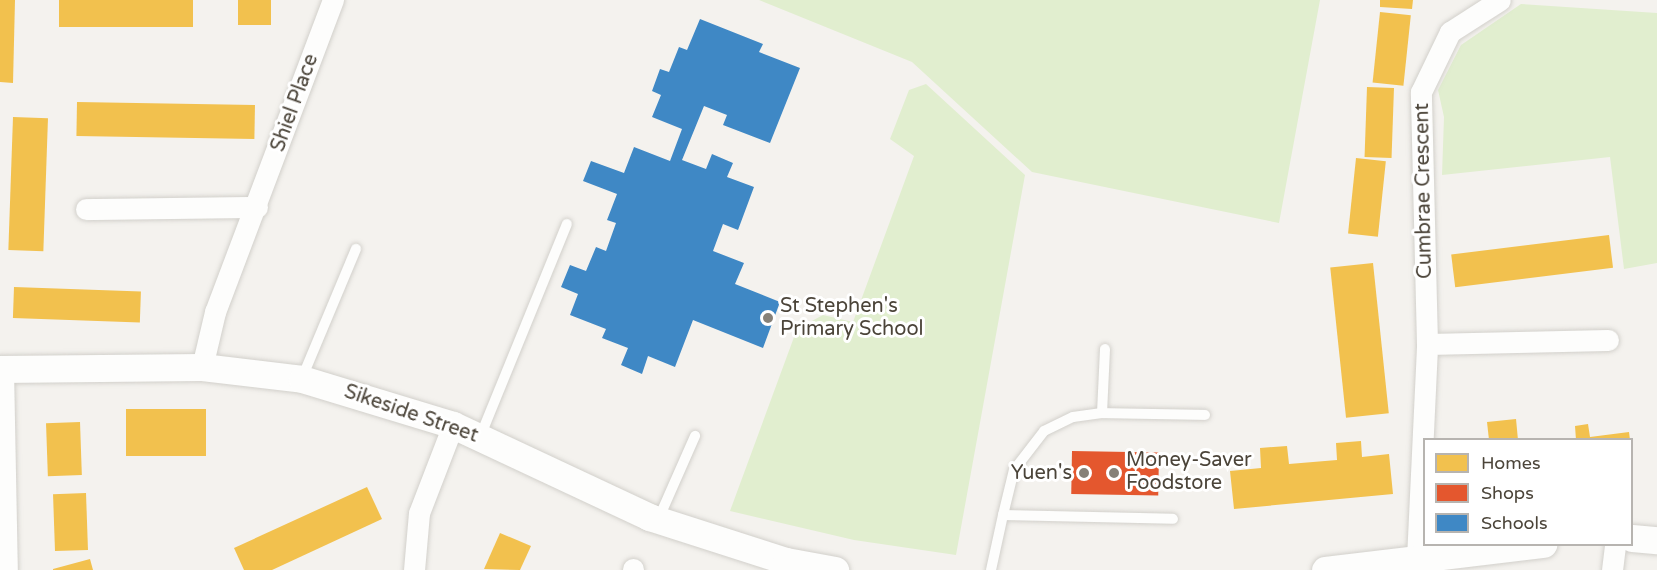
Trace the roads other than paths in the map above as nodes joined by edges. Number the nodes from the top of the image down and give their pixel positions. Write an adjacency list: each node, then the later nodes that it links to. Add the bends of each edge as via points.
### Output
1 (333, 0): 3 (street, Shiel Place)
2 (1500, 0): 8 (street, Cumbrae Crescent, via 1450,32 1421,92)
3 (257, 207): 4 (street); 10 (street, Shiel Place, via 216,312)
4 (86, 209)
5 (567, 224): 17 (lane)
6 (356, 249): 12 (lane)
7 (1608, 340): 8 (street)
8 (1427, 344): 25 (street, Cumbrae Crescent)
9 (1105, 349): 13 (lane)
10 (202, 367): 11 (street, Sikeside Street); 12 (street, Sikeside Street)
11 (2, 369): 26 (street)
12 (302, 379): 15 (street, Sikeside Street)
13 (1102, 413): 14 (lane); 18 (lane, via 1073,417 1028,447 1014,470)
14 (1205, 415)
15 (453, 425): 17 (street, Sikeside Street); 27 (street, via 419,513)
16 (695, 436): 20 (lane)
17 (480, 437): 20 (street, Sikeside Street)
18 (1003, 515): 19 (lane); 29 (lane)
19 (1173, 519)
20 (658, 520): 28 (street, Sikeside Street, via 786,561)
21 (1633, 538): 22 (street)
22 (1657, 540)
23 (1527, 546): 25 (street)
24 (1615, 546): 31 (street)
25 (1417, 559): 30 (street)
26 (6, 570)
27 (414, 570)
28 (836, 570)
29 (991, 570)
30 (1325, 570)
31 (1612, 570)

